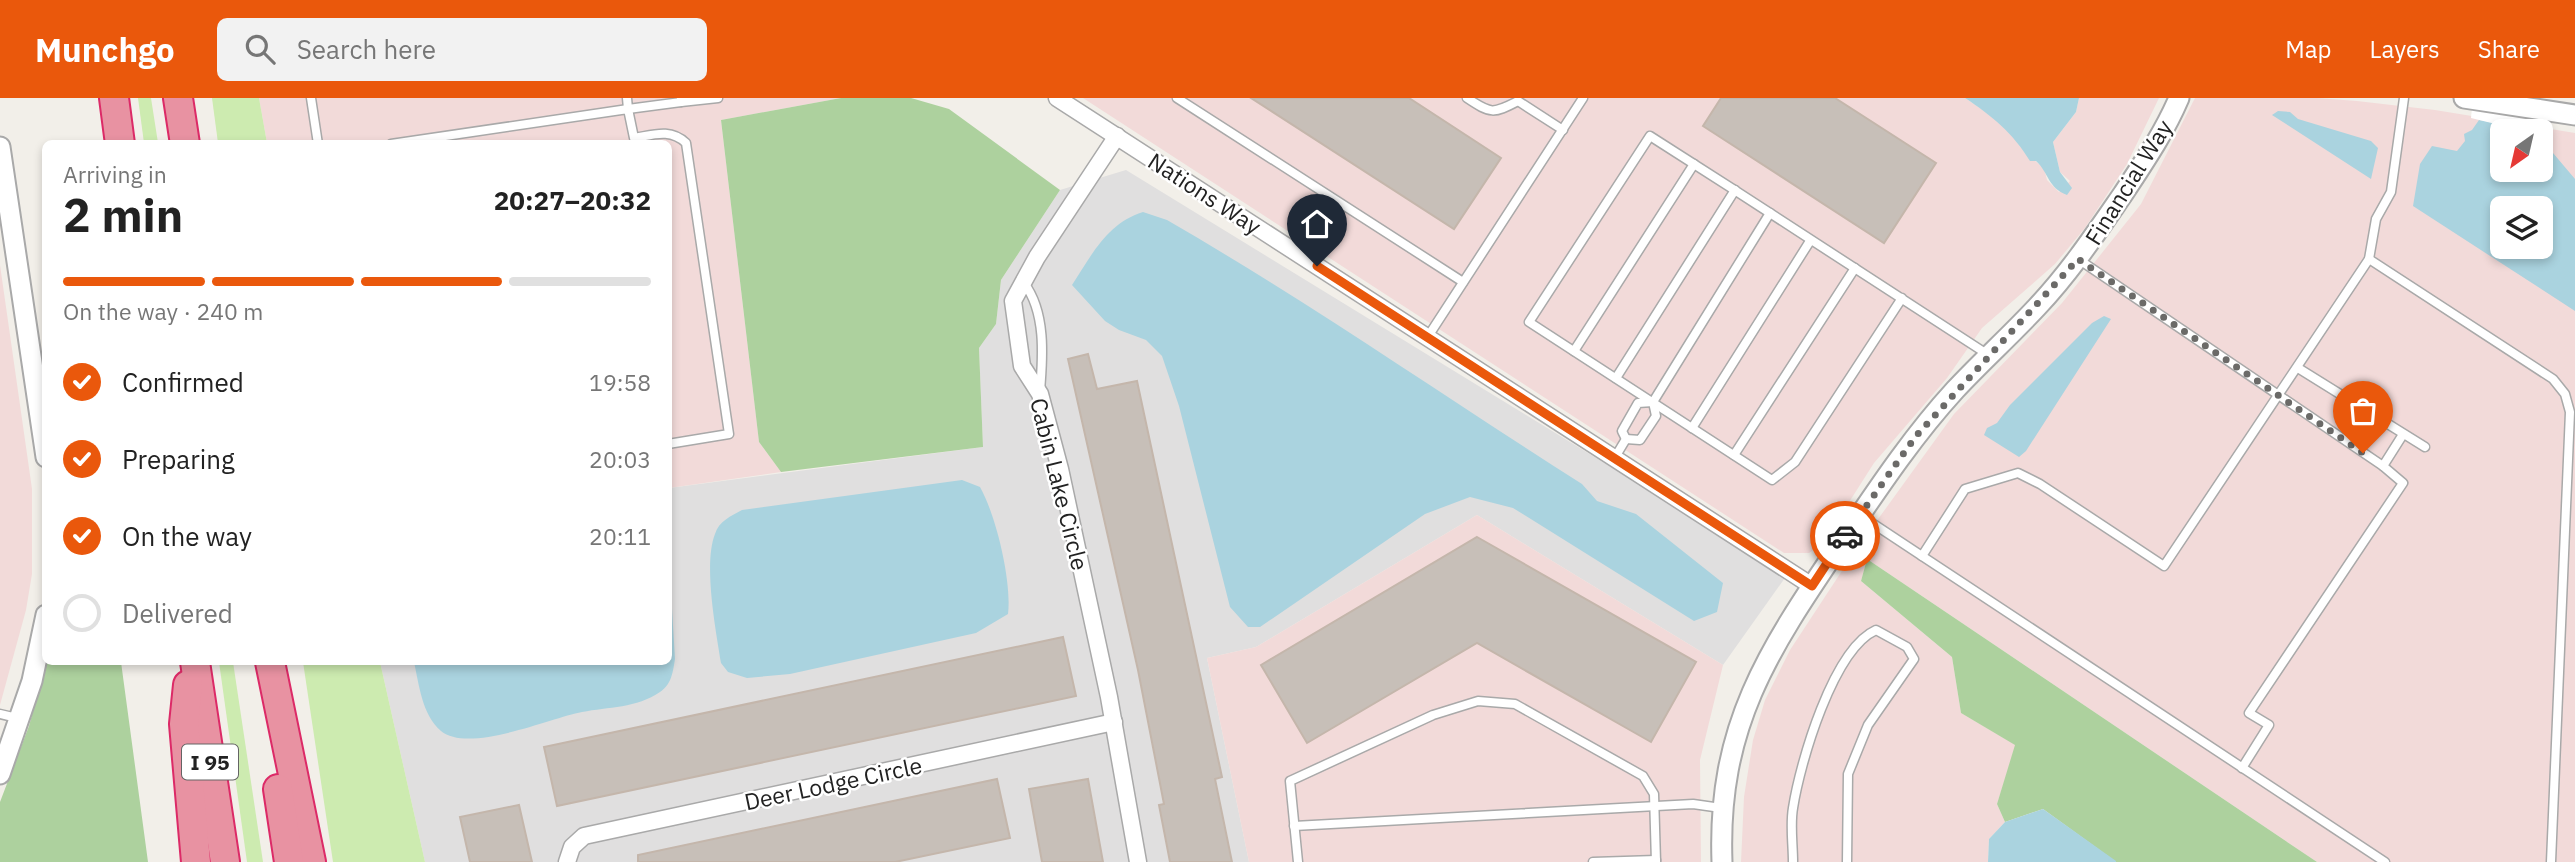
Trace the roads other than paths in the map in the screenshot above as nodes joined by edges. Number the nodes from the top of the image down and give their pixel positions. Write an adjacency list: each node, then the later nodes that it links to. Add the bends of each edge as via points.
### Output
1 (114, 98): 19 (highway)
2 (178, 98): 20 (highway)
3 (312, 98): 21 (lane)
4 (627, 98): 15 (lane)
5 (718, 98): 13 (lane)
6 (1057, 98): 18 (street, Nations Way)
7 (1177, 98): 32 (lane)
8 (1467, 98): 14 (lane, via 1496,112)
9 (1583, 98): 17 (lane)
10 (2179, 98): 29 (street, Financial Way, via 2166,129)
11 (2404, 98): 30 (lane, via 2390,192 2376,219)
12 (2469, 99): 16 (street)
13 (681, 100): 15 (lane)
14 (1518, 100): 17 (lane)
15 (628, 109): 22 (lane); 47 (lane, via 634,138 668,133 686,143 729,435)
16 (2575, 115)
17 (1563, 130): 32 (lane)
18 (1117, 136): 33 (street, Cabin Lake Circle); 35 (street, Nations Way)
19 (119, 140)
20 (184, 140)
21 (317, 140)
22 (418, 140)
23 (0, 147): 26 (street)
24 (1694, 164): 25 (lane); 36 (lane); 36 (lane, via 1650,136 1530,322)
25 (1735, 190): 27 (lane); 39 (lane)
26 (4, 203): 44 (street)
27 (1770, 213): 28 (lane); 42 (lane)
28 (1811, 241): 31 (lane); 43 (lane)
29 (2078, 259): 37 (street, Financial Way); 41 (lane)
30 (2369, 259): 38 (lane); 81 (lane, via 2553,379 2565,394 2570,412)
31 (1855, 268): 34 (lane); 49 (lane)
32 (1463, 282): 35 (lane)
33 (1024, 283): 40 (lane, via 1036,299 1043,360); 40 (street, Cabin Lake Circle, via 1013,301 1022,366)
34 (1902, 298): 37 (lane); 49 (lane, via 1795,462 1772,480)
35 (1427, 338): 50 (street, Nations Way)
36 (1574, 351): 39 (lane)
37 (1990, 356): 52 (street, Financial Way, via 1916,436)
38 (2298, 368): 41 (lane); 45 (lane)
39 (1616, 378): 42 (lane)
40 (1040, 394): 62 (street, Cabin Lake Circle)
41 (2278, 397): 51 (lane); 53 (lane, via 2164,566 2018,473 1965,489)
42 (1653, 402): 43 (lane); 46 (lane, via 1638,403 1622,431); 46 (lane, via 1656,416 1640,440)
43 (1692, 428): 49 (lane)
44 (42, 433)
45 (2402, 436): 48 (lane); 51 (lane)
46 (1626, 439): 50 (lane)
47 (672, 443)
48 (2424, 447)
49 (1734, 455)
50 (1614, 458): 54 (street, Nations Way)
51 (2383, 467): 63 (lane, via 2403,483 2249,713 2269,725)
52 (1860, 515): 53 (lane); 54 (street, Financial Way)
53 (1922, 556): 63 (lane)
54 (1812, 586): 66 (street, Financial Way, via 1754,682 1736,730)
55 (42, 631): 61 (street)
56 (192, 665): 69 (highway, via 184,724)
57 (192, 665): 70 (highway, I 95)
58 (261, 665): 71 (highway, I 95)
59 (271, 665): 72 (highway)
60 (0, 714): 61 (lane)
61 (20, 719): 64 (street)
62 (1114, 722): 73 (street, Deer Lodge Circle, via 584,836 572,847); 74 (street, Cabin Lake Circle)
63 (2242, 768): 80 (lane)
64 (0, 774)
65 (1652, 808): 66 (lane, via 1693,804); 67 (lane); 67 (lane, via 1654,794 1643,776 1515,704 1478,701 1433,715 1290,781); 68 (lane)
66 (1721, 808): 77 (street, Financial Way)
67 (1294, 826): 75 (lane)
68 (1656, 861): 76 (lane)
69 (196, 862)
70 (225, 862)
71 (289, 862)
72 (311, 862)
73 (567, 862)
74 (1138, 862)
75 (1298, 862)
76 (1593, 862)
77 (1722, 862)
78 (1793, 862): 79 (lane, via 1792,809 1826,692 1863,635 1875,630 1907,647 1914,659 1868,725 1848,774)
79 (1847, 862)
80 (2385, 862)
81 (2551, 862)

